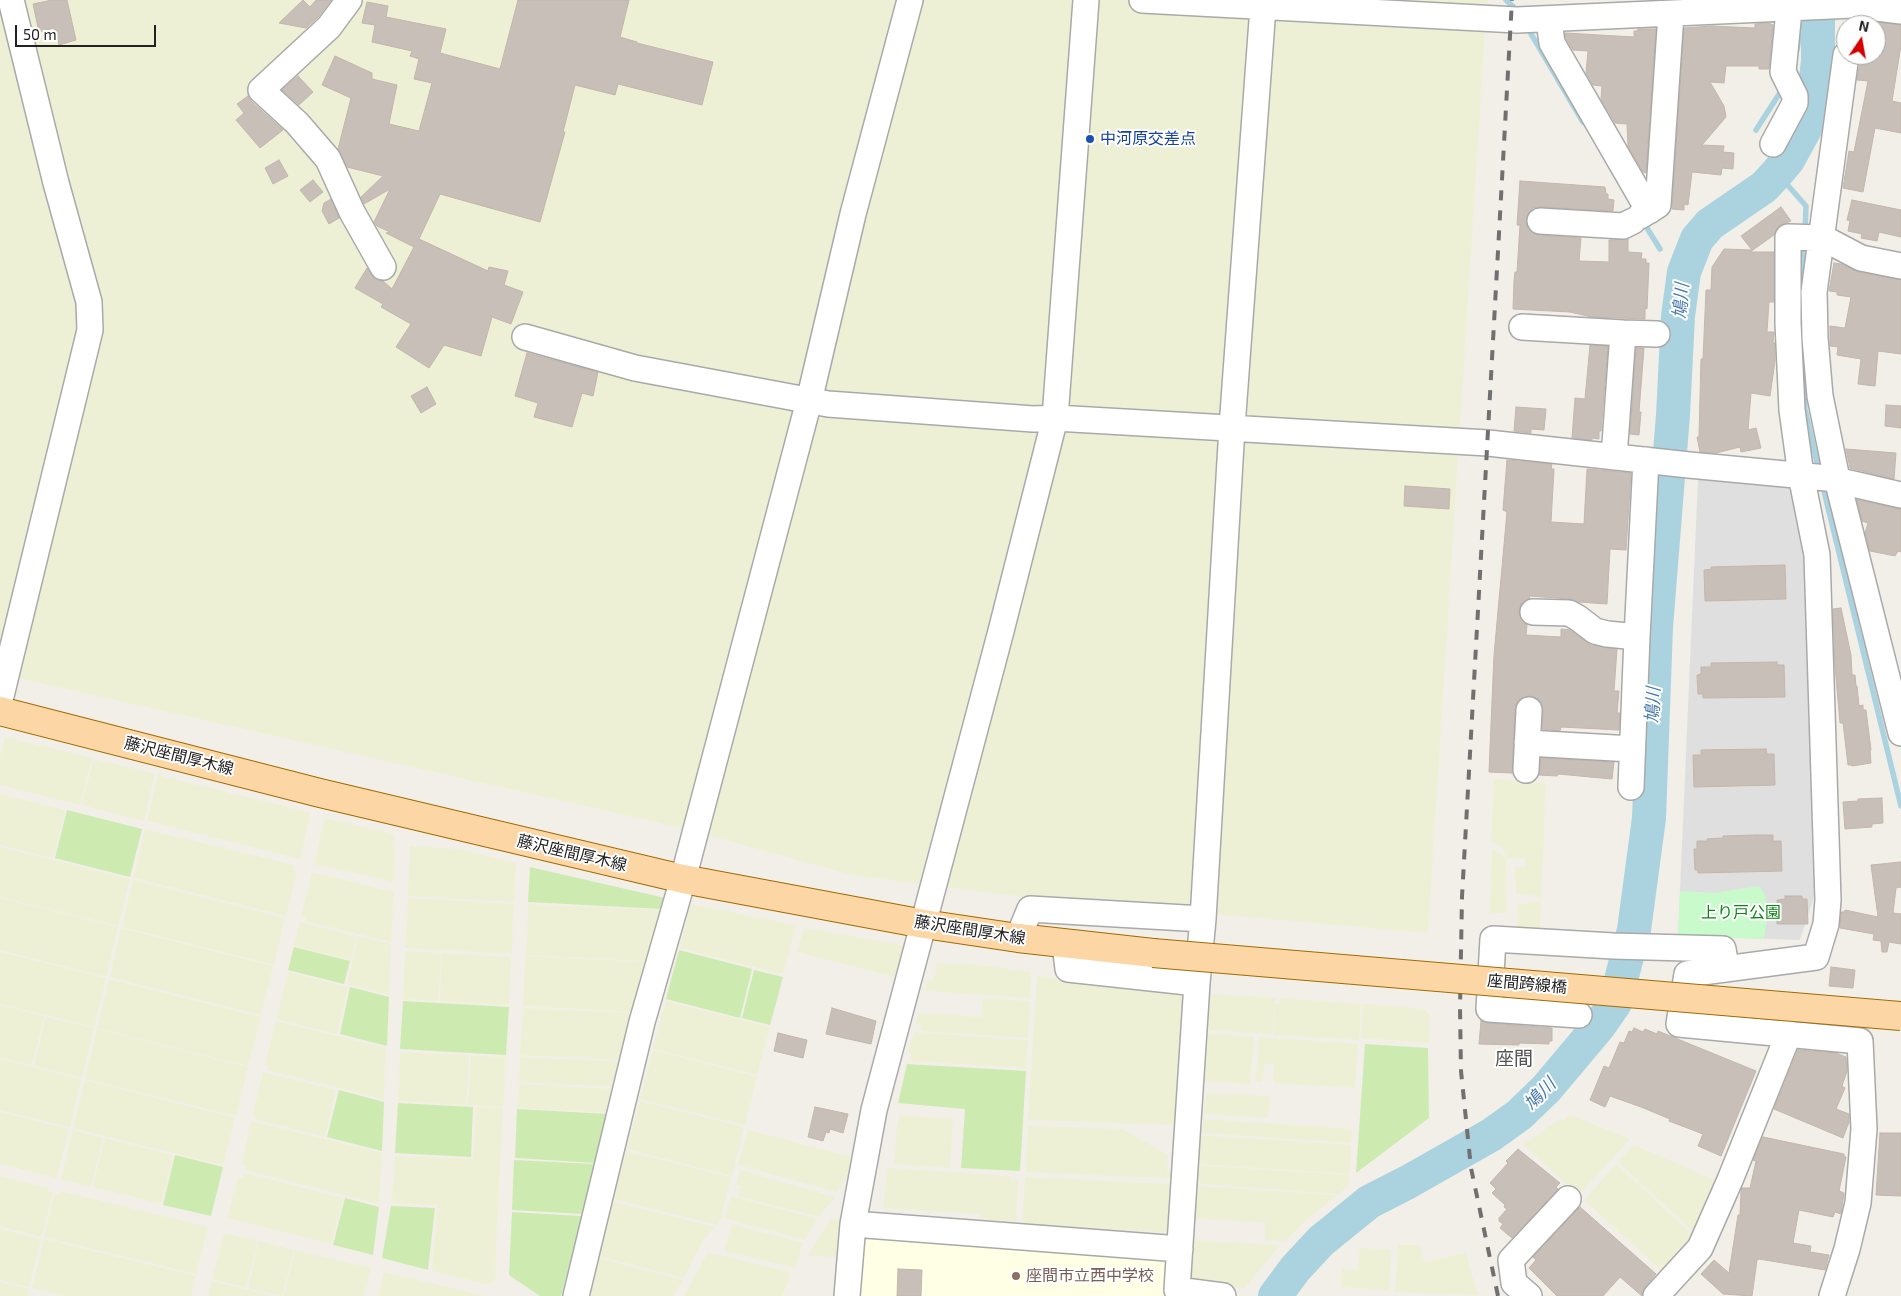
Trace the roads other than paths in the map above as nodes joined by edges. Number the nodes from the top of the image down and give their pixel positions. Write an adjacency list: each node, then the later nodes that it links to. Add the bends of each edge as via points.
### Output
1 (11, 0): 32 (street, via 89,302 90,330)
2 (349, 0): 18 (street, via 329,26 261,90 297,123 328,159 352,212)
3 (910, 0): 23 (street, via 853,214)
4 (1086, 0): 24 (street)
5 (1142, 0): 7 (street)
6 (1792, 4): 8 (street); 10 (street); 13 (street, via 1788,81 1795,103)
7 (1263, 7): 11 (street); 25 (street)
8 (1847, 9): 9 (street)
9 (1901, 11)
10 (1671, 14): 11 (street); 14 (street, via 1658,205)
11 (1534, 20): 14 (street, via 1552,42)
12 (1844, 65): 16 (street)
13 (1773, 144)
14 (1641, 216): 15 (street, via 1623,226)
15 (1540, 221)
16 (1809, 238): 17 (street, via 1861,258); 28 (street, via 1820,396); 28 (street, via 1788,238 1788,323 1792,410)
17 (1901, 266)
18 (383, 267)
19 (1522, 327): 20 (street)
20 (1623, 333): 21 (street); 26 (street)
21 (1657, 334)
22 (525, 337): 23 (street, via 635,368)
23 (809, 401): 24 (street, via 1033,419); 40 (street)
24 (1055, 418): 25 (street); 42 (street)
25 (1232, 427): 26 (street, via 1488,443); 41 (street)
26 (1614, 457): 27 (street)
27 (1652, 461): 28 (street); 31 (street)
28 (1818, 477): 29 (street); 35 (street); 46 (street, via 1826,924 1816,957)
29 (1901, 495)
30 (1532, 612): 31 (street, via 1569,614 1595,631)
31 (1637, 637): 37 (street)
32 (0, 700)
33 (0, 710): 40 (main road, 藤沢座間厚木線, via 329,795)
34 (1530, 710): 36 (street)
35 (1901, 733)
36 (1528, 743): 37 (street); 38 (street)
37 (1632, 749): 39 (street)
38 (1526, 770)
39 (1631, 787)
40 (683, 879): 42 (main road, 藤沢座間厚木線); 54 (street, via 642,1022)
41 (1203, 919): 43 (street, via 1030,908); 47 (street)
42 (924, 924): 43 (main road, 藤沢座間厚木線); 52 (street, via 874,1110)
43 (1018, 938): 44 (main road, 藤沢座間厚木線)
44 (1065, 944): 45 (main road, 藤沢座間厚木線); 47 (street, via 1068,969)
45 (1154, 953): 49 (main road, 座間跨線橋, bridge)
46 (1726, 968): 48 (street, via 1724,949 1494,939 1489,1009); 50 (street, via 1687,974 1679,1024)
47 (1197, 983): 53 (street)
48 (1579, 1015)
49 (1901, 1016)
50 (1788, 1034): 58 (street, via 1700,1248); 59 (street, via 1860,1040 1864,1129 1858,1203)
51 (1568, 1199): 57 (street, via 1511,1260 1514,1283)
52 (852, 1224): 53 (street); 55 (street)
53 (1180, 1249): 56 (street, via 1177,1290)
54 (576, 1296)
55 (848, 1296)
56 (1223, 1296)
57 (1529, 1296)
58 (1656, 1296)
59 (1832, 1296)

